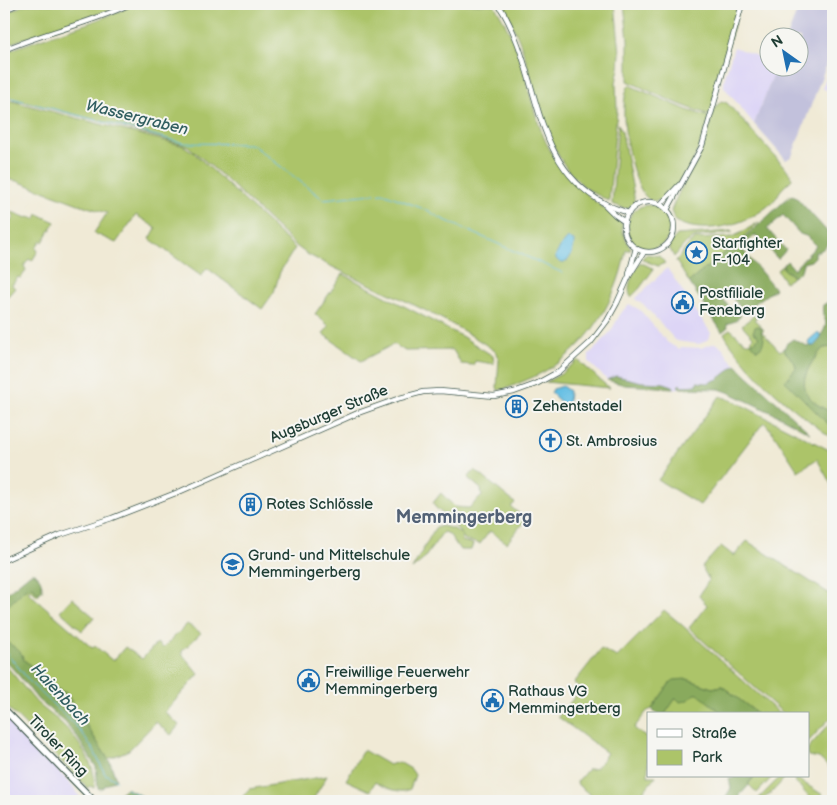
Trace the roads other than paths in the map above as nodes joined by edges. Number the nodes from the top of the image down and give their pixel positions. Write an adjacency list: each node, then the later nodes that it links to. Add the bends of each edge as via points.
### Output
1 (14, 4): 5 (highway)
2 (130, 4): 6 (street)
3 (498, 4): 8 (street, via 517,41 553,149 577,182)
4 (742, 4): 7 (street, via 707,133)
5 (4, 9)
6 (4, 50)
7 (682, 183): 9 (street); 10 (street)
8 (604, 204): 11 (street); 12 (street)
9 (660, 205): 10 (street); 11 (street, via 642,204)
10 (667, 210): 14 (street, via 674,225 671,238 666,246)
11 (629, 213): 12 (street)
12 (625, 222): 13 (street, via 627,238)
13 (636, 248): 14 (street); 15 (street, Augsburger Straße)
14 (644, 252): 15 (street, Augsburger Straße)
15 (629, 276): 16 (street, Augsburger Straße, via 607,321 591,342 570,363 536,384 494,396 440,391 400,398 365,410 181,491 60,535)
16 (4, 560)
17 (4, 709): 18 (main road, Tiroler Ring)
18 (94, 801)

